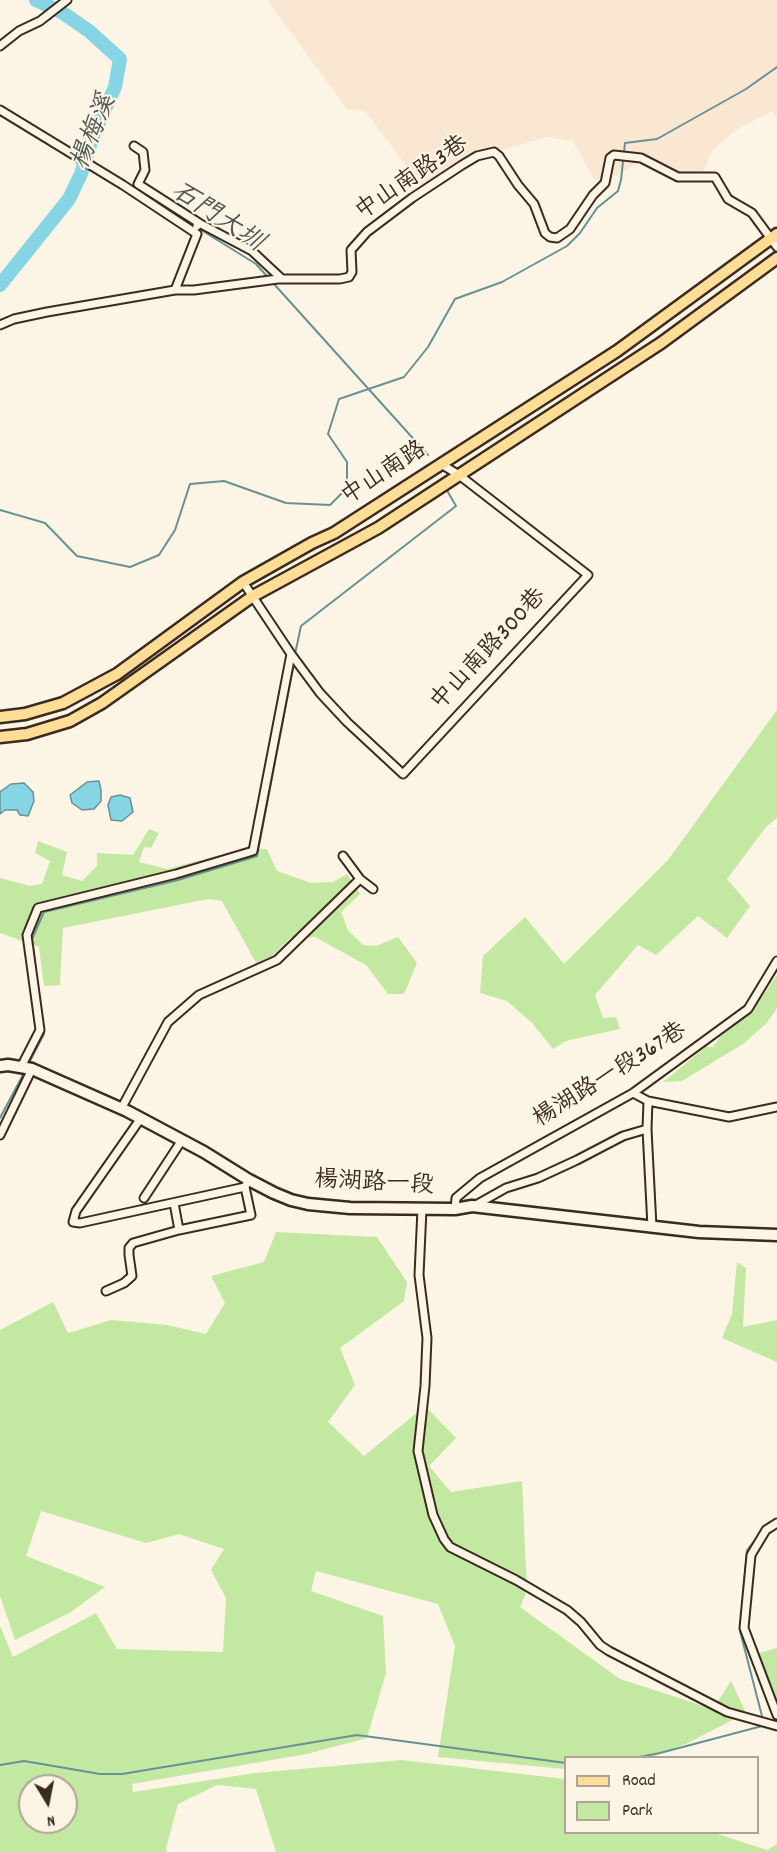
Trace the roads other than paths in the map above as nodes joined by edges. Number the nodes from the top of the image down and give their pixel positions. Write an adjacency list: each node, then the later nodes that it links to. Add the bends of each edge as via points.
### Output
1 (67, 0): 2 (street)
2 (0, 46)
3 (0, 110): 6 (street)
4 (134, 146): 5 (street, via 143,152 145,170 138,184)
5 (199, 223): 6 (street); 9 (street, via 252,251)
6 (194, 231): 10 (street, via 197,234)
7 (775, 240): 9 (street, 中山南路3巷, via 752,213 728,199 715,177 678,177 641,158 614,155 610,158 608,178 570,229 557,238 550,237 544,232 534,204 494,152 462,165 367,232 351,250 349,277); 12 (main road, 中山南路, via 617,351)
8 (777, 258): 13 (main road, 中山南路, via 661,343)
9 (280, 279): 10 (street)
10 (175, 290): 11 (street, via 47,312)
11 (0, 325)
12 (441, 464): 13 (street, 中山南路300巷); 14 (main road, 中山南路, via 334,533)
13 (459, 475): 15 (main road, 中山南路, via 378,528); 16 (street, 中山南路300巷, via 588,575 403,774 333,708)
14 (243, 582): 15 (street); 17 (main road, 中山南路, via 117,674 63,703)
15 (253, 597): 16 (street); 18 (main road, 中山南路, via 94,708 70,721 27,734)
16 (293, 657): 24 (street, via 253,851 38,908 27,935 40,1030)
17 (0, 717)
18 (0, 737)
19 (343, 856): 20 (street)
20 (360, 879): 21 (street); 28 (street, via 277,960 199,995 168,1023)
21 (373, 889)
22 (777, 962): 25 (street, 楊湖路一段367巷, via 748,1010)
23 (0, 1066): 24 (street, 楊湖路一段)
24 (26, 1068): 28 (street, 楊湖路一段); 31 (street)
25 (633, 1093): 26 (street); 38 (street, 楊湖路一段367巷, via 480,1178 456,1198)
26 (648, 1101): 27 (street, via 729,1117); 30 (street)
27 (777, 1107)
28 (121, 1109): 29 (street, 楊湖路一段)
29 (141, 1118): 32 (street, 楊湖路一段); 35 (street, via 76,1211 73,1222)
30 (646, 1129): 36 (street); 39 (street)
31 (0, 1135)
32 (182, 1140): 33 (street, 楊湖路一段); 34 (street)
33 (247, 1184): 35 (street); 37 (street, 楊湖路一段, via 308,1204); 40 (street, via 251,1215)
34 (144, 1198)
35 (174, 1203): 40 (street)
36 (472, 1206): 38 (street, 楊湖路一段); 39 (street, 楊湖路一段)
37 (422, 1209): 38 (street, 楊湖路一段); 45 (street, via 419,1275 427,1338 418,1451 433,1515 444,1539 450,1547 567,1610 609,1651 727,1712)
38 (454, 1209)
39 (652, 1227): 41 (street, 楊湖路一段)
40 (180, 1230): 42 (street, via 133,1243 129,1248 132,1276)
41 (777, 1235)
42 (106, 1291)
43 (777, 1523): 44 (street, via 766,1530 751,1555 744,1628)
44 (777, 1715)
45 (777, 1726)

